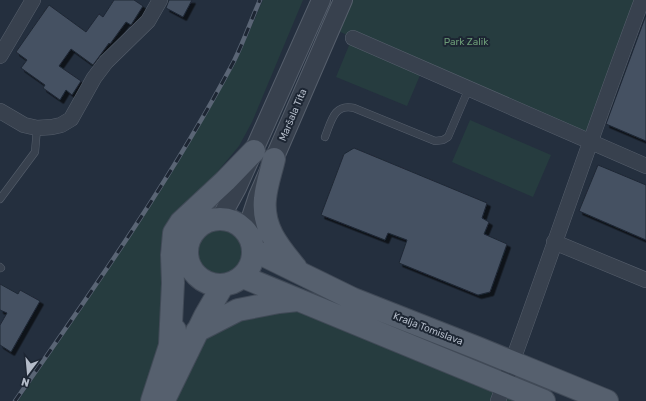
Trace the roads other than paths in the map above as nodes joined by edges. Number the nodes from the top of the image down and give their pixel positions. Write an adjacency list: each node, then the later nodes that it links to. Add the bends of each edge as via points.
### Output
1 (33, 0): 7 (street)
2 (160, 0): 10 (street, via 148,21 106,62 94,78 71,119 61,125)
3 (321, 0): 13 (street, Maršala Tita)
4 (343, 0): 14 (street, Maršala Tita)
5 (642, 0): 12 (street)
6 (353, 38): 8 (street)
7 (0, 56)
8 (469, 88): 11 (lane, via 448,137 443,140 435,141 348,106 336,112); 12 (street)
9 (0, 111): 10 (street, via 24,125)
10 (37, 128): 16 (lane, via 35,152)
11 (325, 137)
12 (591, 141): 15 (street); 19 (street)
13 (254, 151): 17 (street, Maršala Tita); 26 (main road, via 180,222 174,233)
14 (274, 159): 18 (street, Maršala Tita, via 258,196); 21 (main road, via 265,199 266,220 272,236)
15 (646, 166)
16 (0, 198)
17 (220, 219): 18 (main road, via 230,220 239,225); 20 (main road, via 201,225 188,241 188,261)
18 (250, 241): 21 (main road, Kralja Tomislava); 23 (main road, via 252,260 249,269)
19 (554, 242): 22 (street); 27 (street)
20 (192, 270): 23 (main road, via 198,277 214,285); 26 (main road, via 186,298)
21 (300, 274): 27 (main road, Kralja Tomislava, via 353,299)
22 (646, 280)
23 (233, 281): 24 (main road); 25 (main road, via 212,303)
24 (298, 300): 25 (main road, via 238,310); 28 (main road)
25 (197, 331): 30 (main road)
26 (170, 344): 29 (main road)
27 (513, 362): 28 (street); 32 (main road, Kralja Tomislava)
28 (501, 393): 31 (main road)
29 (152, 401)
30 (164, 401)
31 (544, 401)
32 (606, 401)

